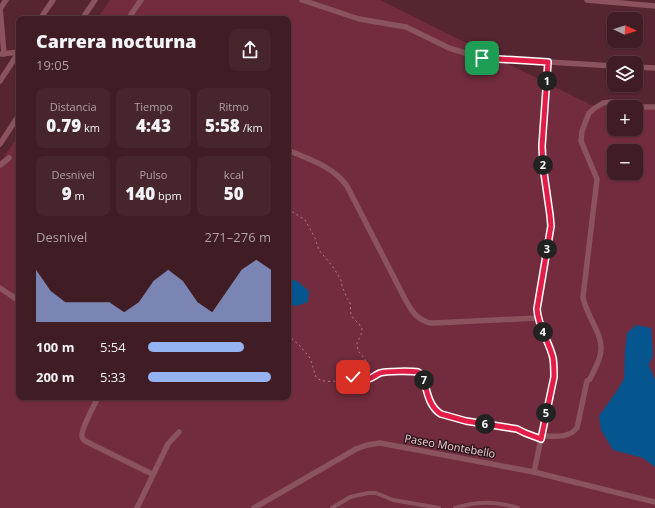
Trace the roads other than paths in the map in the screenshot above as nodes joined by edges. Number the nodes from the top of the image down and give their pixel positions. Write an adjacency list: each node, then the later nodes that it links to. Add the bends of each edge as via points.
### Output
1 (6, 0): 9 (street)
2 (53, 0): 10 (street)
3 (95, 0): 11 (street)
4 (141, 0): 12 (street)
5 (302, 0): 16 (street, via 359,19 406,27 449,48 482,58)
6 (588, 0): 7 (street)
7 (633, 2): 8 (street)
8 (655, 6)
9 (0, 8): 14 (street)
10 (42, 16)
11 (84, 16)
12 (130, 16)
13 (16, 52): 14 (street)
14 (2, 54)
15 (16, 57): 20 (street)
16 (548, 62): 17 (street); 29 (street, via 542,146 551,226 538,301)
17 (607, 66)
18 (643, 67): 19 (street)
19 (655, 68)
20 (0, 81)
21 (655, 107): 32 (street, via 638,108 613,102 603,103 589,113 582,131 581,141 597,179 583,295 601,342 601,354 587,381 577,428 566,436)
22 (16, 120): 23 (street)
23 (0, 144)
24 (291, 151): 29 (street, via 331,171 348,188 404,297 418,317 434,323)
25 (9, 158): 26 (street)
26 (0, 165)
27 (0, 288): 28 (street)
28 (16, 299)
29 (538, 318): 32 (street, via 553,358 554,368)
30 (97, 400): 34 (street, via 83,429 84,440)
31 (179, 432): 34 (street, via 168,444)
32 (541, 437): 33 (street)
33 (534, 472): 35 (street, Paseo Montebello); 37 (street, Paseo Montebello, via 380,444 367,445)
34 (152, 474): 36 (street)
35 (655, 502)
36 (136, 508)
37 (254, 508)
38 (332, 508): 39 (street, via 350,498 368,493)
39 (439, 508)
40 (455, 508): 41 (street, via 481,502)
41 (518, 508)

